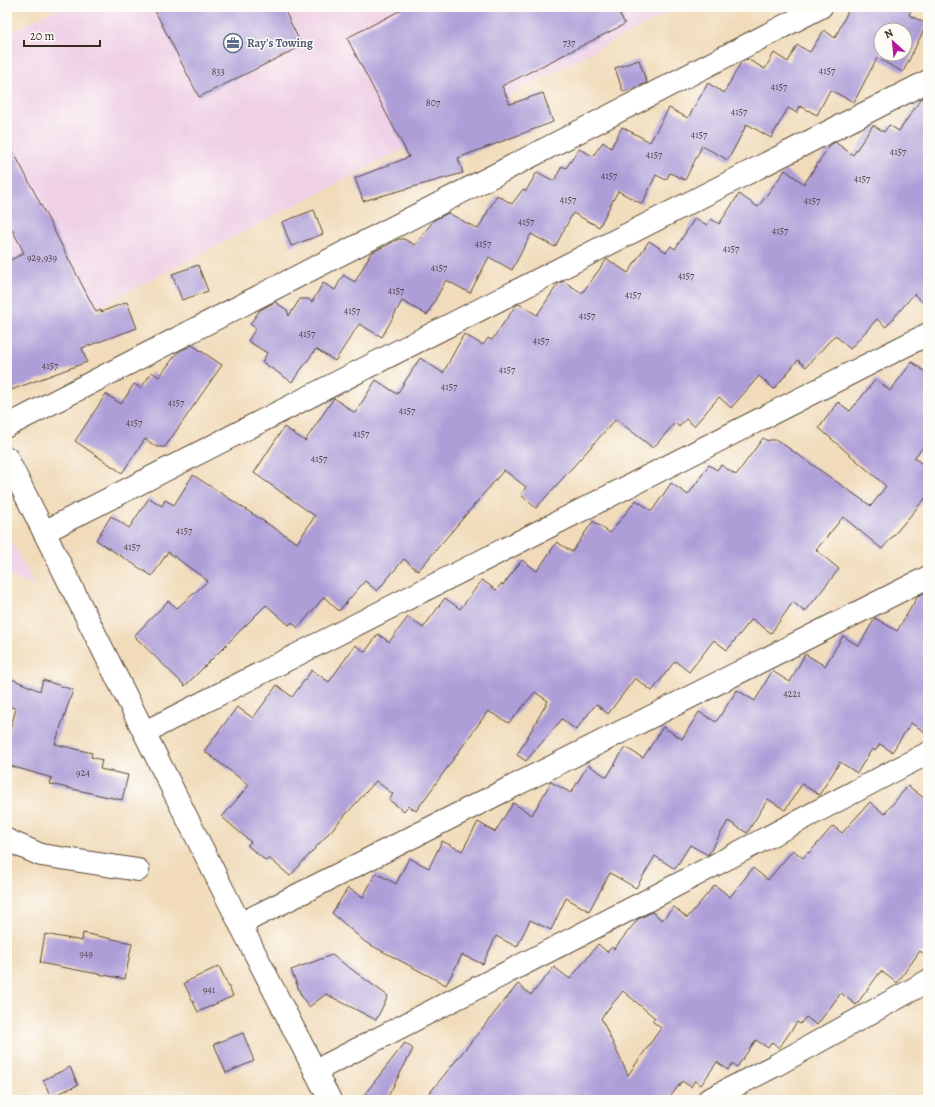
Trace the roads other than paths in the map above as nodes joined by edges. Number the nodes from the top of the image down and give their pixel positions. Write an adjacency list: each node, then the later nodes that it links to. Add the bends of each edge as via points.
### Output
1 (821, 7): 4 (street)
2 (928, 81): 6 (street)
3 (928, 334): 8 (street)
4 (7, 426)
5 (7, 458): 6 (street)
6 (44, 532): 8 (street)
7 (928, 577): 12 (street)
8 (145, 732): 12 (street)
9 (928, 753): 14 (street)
10 (7, 840): 11 (street, via 41,855)
11 (138, 870)
12 (240, 924): 14 (street)
13 (928, 981): 16 (street)
14 (315, 1071): 15 (street)
15 (330, 1100)
16 (708, 1100)

